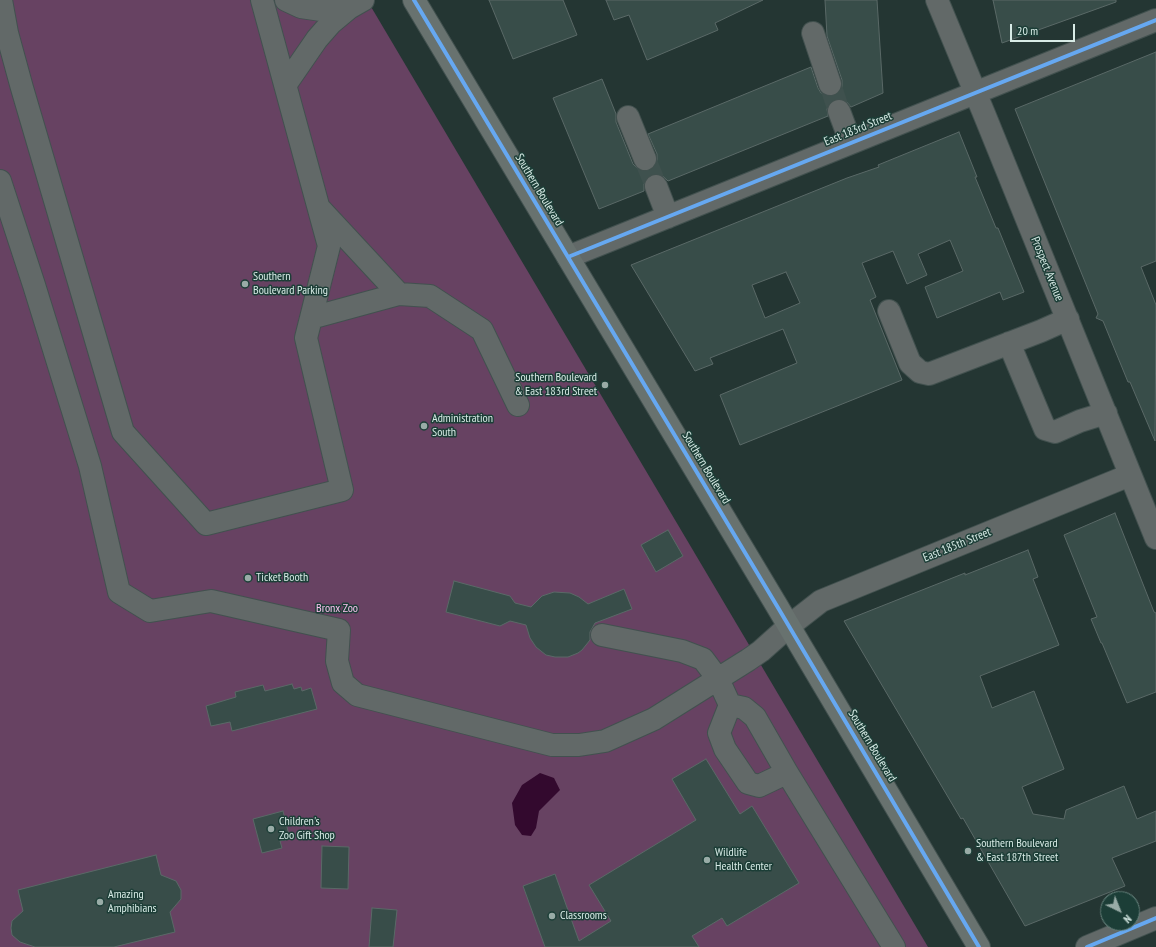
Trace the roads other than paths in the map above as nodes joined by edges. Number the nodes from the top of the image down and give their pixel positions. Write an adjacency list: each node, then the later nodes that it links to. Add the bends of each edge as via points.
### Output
1 (1, 0): 23 (street, via 22,88 123,432 206,524 342,490 306,338)
2 (262, 0): 9 (street)
3 (286, 0): 6 (street, via 301,7 328,11)
4 (414, 0): 20 (main road, Southern Boulevard)
5 (936, 0): 11 (street, Prospect Avenue)
6 (356, 4): 9 (street, via 331,23)
7 (1156, 20): 11 (street, East 183rd Street)
8 (813, 33): 10 (street)
9 (286, 84): 18 (street)
10 (830, 84)
11 (976, 93): 14 (street, East 183rd Street); 24 (street, Prospect Avenue)
12 (839, 111): 14 (street)
13 (628, 117): 15 (street)
14 (851, 143): 19 (street, East 183rd Street)
15 (645, 159)
16 (0, 181): 32 (street, East 185th Street, via 90,466 119,592 150,611 211,601 339,630 337,661 343,683 357,695 552,745 579,745 605,741 654,719)
17 (656, 186): 19 (street)
18 (319, 208): 21 (street); 23 (street, via 329,246)
19 (668, 217): 20 (street, East 183rd Street)
20 (568, 257): 30 (main road, Southern Boulevard)
21 (399, 294): 23 (street); 26 (street, via 430,296 482,330)
22 (889, 311): 25 (street, via 910,363 920,372 929,374)
23 (311, 318)
24 (1068, 319): 25 (street); 27 (street, Prospect Avenue)
25 (1009, 343): 27 (street, via 1045,429 1055,432)
26 (518, 405)
27 (1106, 413): 28 (street, Prospect Avenue)
28 (1130, 475): 29 (street, Prospect Avenue); 30 (street, East 185th Street, via 822,601)
29 (1156, 538)
30 (789, 626): 32 (street, East 185th Street, via 757,654); 37 (main road, Southern Boulevard)
31 (602, 635): 32 (street, via 682,651 703,659)
32 (718, 679): 33 (street)
33 (730, 705): 34 (street, via 744,708 755,717); 34 (street, via 719,733 725,749 748,783 759,786)
34 (786, 771): 36 (street)
35 (1156, 918): 38 (street)
36 (894, 947)
37 (979, 947)
38 (1087, 947)

